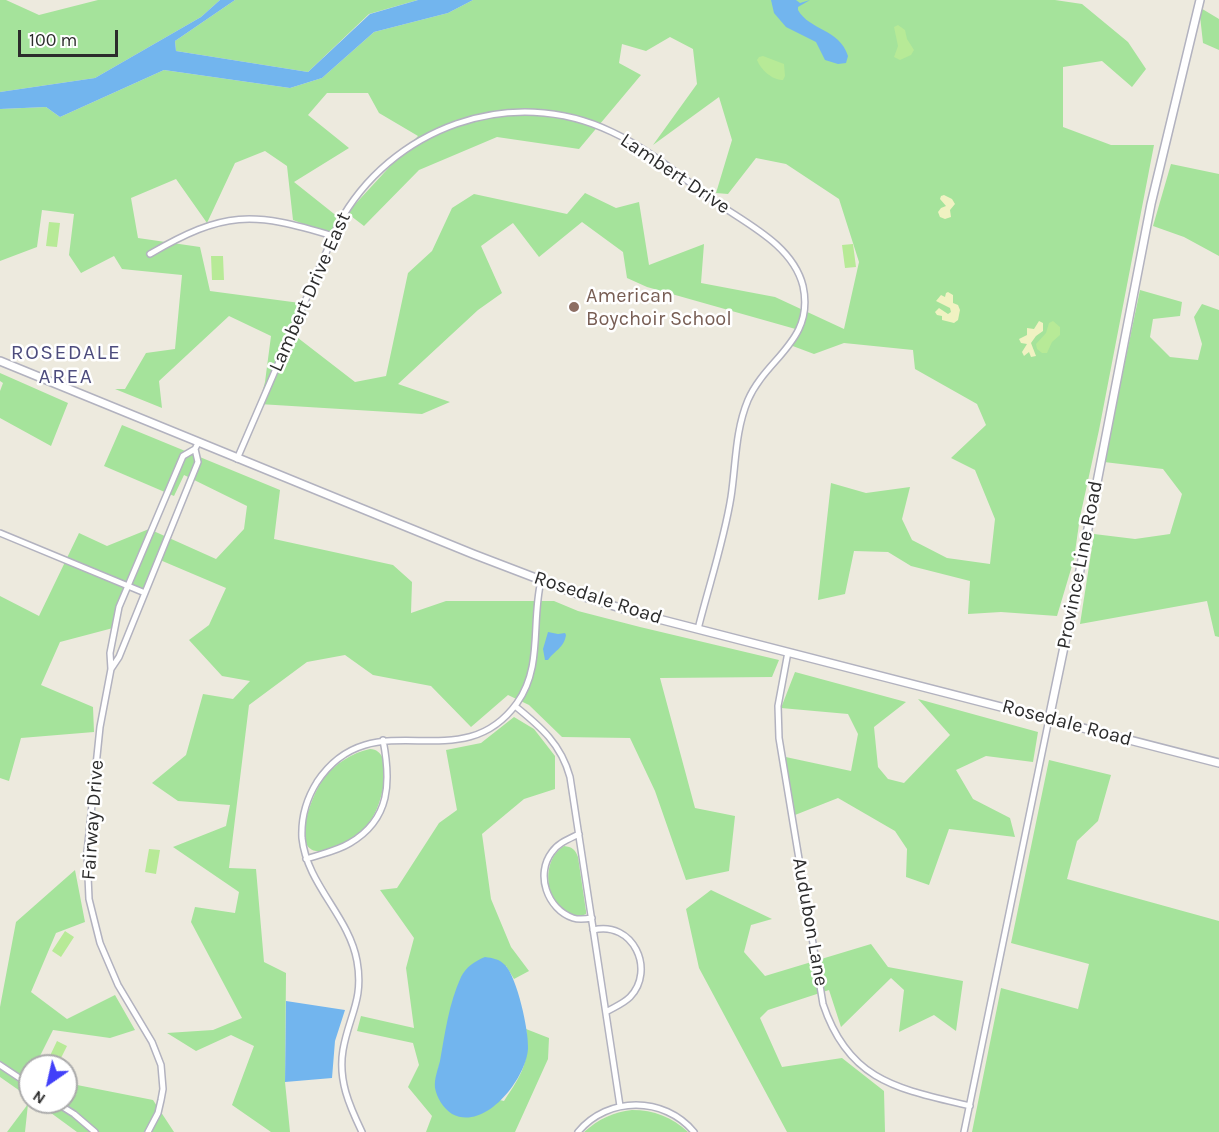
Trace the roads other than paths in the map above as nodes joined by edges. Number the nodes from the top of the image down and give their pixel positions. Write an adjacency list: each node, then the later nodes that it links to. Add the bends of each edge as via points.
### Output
1 (1200, 0): 16 (street, Province Line Road, via 1150,204)
2 (548, 114): 3 (street, Lambert Drive East, via 522,112 480,118 420,140 388,161 364,184 345,210); 12 (street, Lambert Drive, via 593,123 630,141 783,250 796,267 803,288 800,329 759,380 744,412 728,513)
3 (333, 236): 4 (street, via 291,223 243,219 201,227); 7 (street, Lambert Drive East)
4 (150, 254)
5 (0, 361): 6 (street, Rosedale Road)
6 (197, 446): 7 (street, Rosedale Road); 10 (street, Fairway Drive, via 183,456); 11 (street, Fairway Drive, via 198,462)
7 (237, 459): 9 (street, Rosedale Road)
8 (0, 533): 10 (street)
9 (540, 581): 12 (street, Rosedale Road, via 608,605); 15 (street, via 533,667)
10 (128, 586): 11 (street); 14 (street, Fairway Drive, via 116,621)
11 (146, 593): 14 (street, Fairway Drive)
12 (698, 629): 13 (street, Rosedale Road)
13 (789, 652): 16 (street, Rosedale Road); 27 (street, Audubon Lane, via 778,706 779,738 828,1018 849,1053 882,1080 908,1091)
14 (111, 669): 30 (street, Fairway Drive, via 87,842 87,882 107,962 161,1065 161,1100)
15 (515, 706): 17 (street, via 494,726 464,739); 19 (street, via 546,732 562,753)
16 (1049, 719): 18 (street, Rosedale Road); 27 (street, Province Line Road)
17 (383, 740): 20 (street, via 350,751 319,779 303,821); 20 (street, via 388,789 376,820 350,844)
18 (1219, 763)
19 (579, 834): 21 (street); 21 (street, via 550,854 544,869 545,887 553,903 566,915)
20 (306, 859): 31 (street, via 356,956 359,995 344,1049 342,1074 347,1100)
21 (592, 918): 22 (street)
22 (593, 930): 23 (street); 23 (street, via 610,929 624,934 635,947 640,964 634,991)
23 (606, 1012): 26 (street)
24 (0, 1065): 25 (street)
25 (18, 1077)
26 (620, 1106): 32 (street, via 598,1114); 33 (street, via 642,1105 663,1110)
27 (970, 1106): 34 (street, Province Line Road)
28 (74, 1114): 29 (street)
29 (95, 1132)
30 (147, 1132)
31 (362, 1132)
32 (578, 1132)
33 (694, 1132)
34 (964, 1132)

